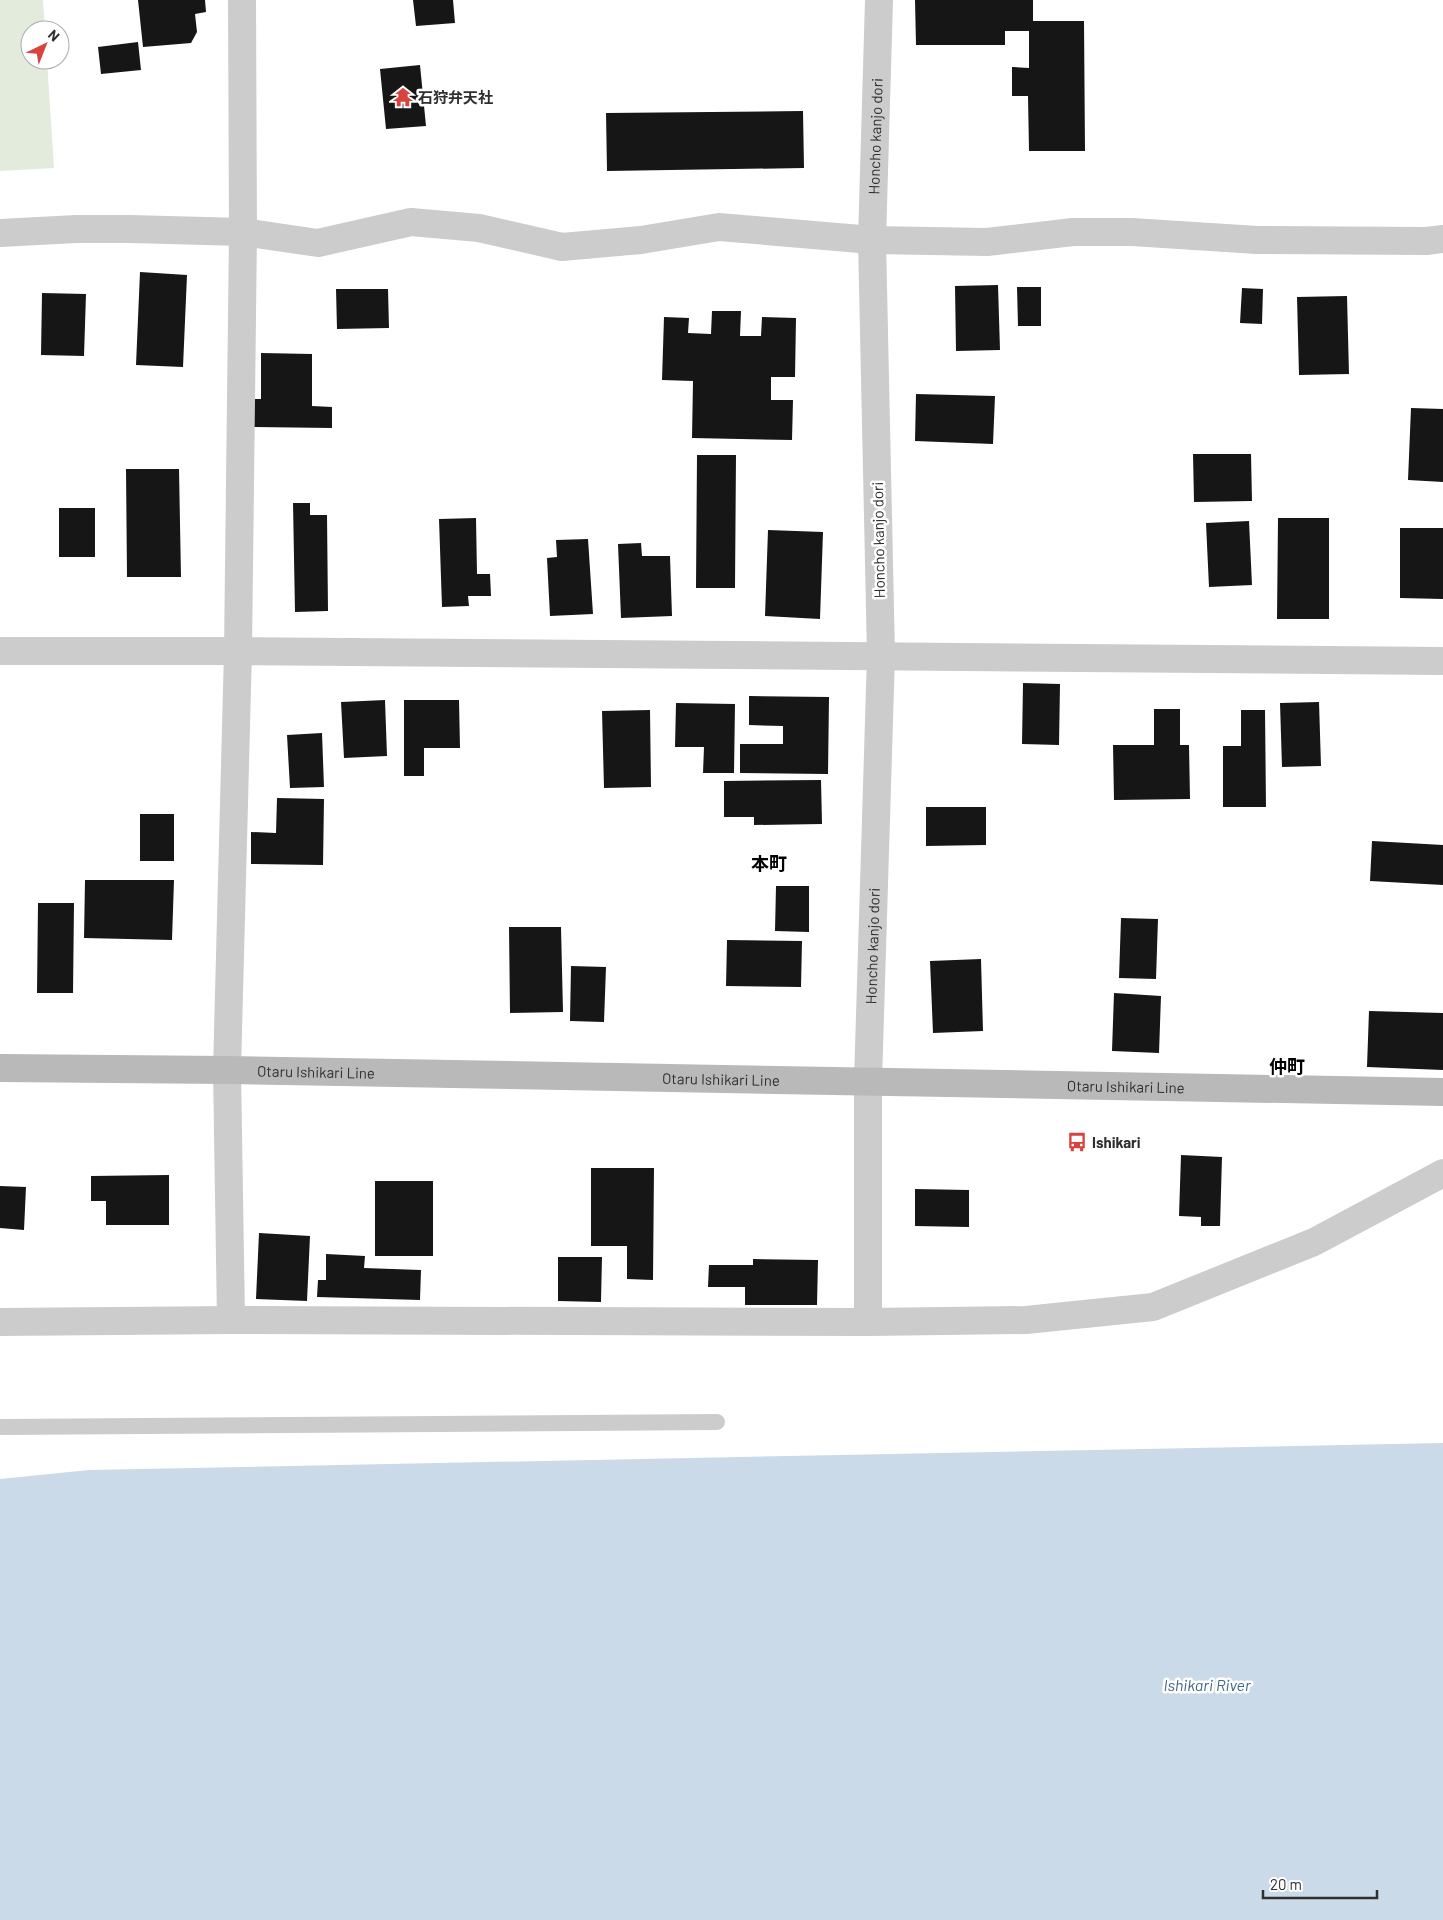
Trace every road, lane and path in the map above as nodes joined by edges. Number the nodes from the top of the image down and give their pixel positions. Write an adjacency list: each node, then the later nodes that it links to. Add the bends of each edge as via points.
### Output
1 (242, 0): 3 (street)
2 (879, 0): 5 (street, Honcho kanjo dori)
3 (243, 232): 4 (street, via 76,229); 5 (street, via 318,243 411,222 478,228 562,247 641,240 718,227); 8 (street)
4 (0, 233)
5 (872, 240): 6 (street, via 987,242 1073,232 1132,232 1257,240); 9 (street, Honcho kanjo dori)
6 (1443, 240)
7 (0, 651): 8 (street)
8 (238, 651): 9 (street); 12 (street)
9 (881, 656): 10 (street); 13 (street, Honcho kanjo dori)
10 (1443, 661)
11 (0, 1068): 12 (main road, Otaru Ishikari Line)
12 (227, 1070): 13 (main road, Otaru Ishikari Line); 16 (street)
13 (868, 1081): 14 (main road, Otaru Ishikari Line); 18 (street, Honcho kanjo dori)
14 (1443, 1092)
15 (1443, 1173): 18 (street, via 1314,1242 1153,1307 1026,1320)
16 (231, 1320): 17 (street); 18 (street)
17 (0, 1322)
18 (868, 1322)
19 (717, 1422): 20 (lane)
20 (0, 1427)

